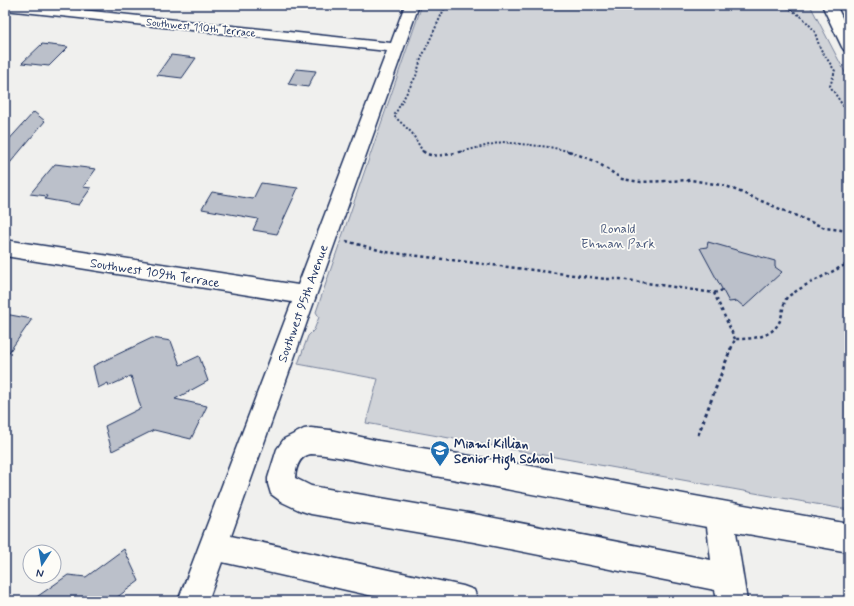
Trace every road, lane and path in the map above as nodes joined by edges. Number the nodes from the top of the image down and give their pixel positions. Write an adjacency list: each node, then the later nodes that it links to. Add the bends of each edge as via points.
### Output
1 (412, 5): 8 (street, Southwest 95th Avenue)
2 (446, 5): 10 (path, via 421,59 416,76 394,116 412,133 424,153 451,154 502,142 549,147 574,152 595,161 622,179 641,182 691,180 726,186 825,228)
3 (784, 5): 9 (path, via 802,17 814,30 820,48 835,71 830,86)
4 (5, 6): 8 (street, Southwest 110th Terrace)
5 (831, 10): 6 (street); 7 (street)
6 (849, 17)
7 (849, 47)
8 (397, 48): 16 (street, Southwest 95th Avenue)
9 (849, 115)
10 (849, 232)
11 (339, 240): 15 (path, via 391,252 620,279)
12 (5, 248): 16 (street, Southwest 109th Terrace)
13 (849, 263): 17 (path, via 800,288 788,297 778,327 766,336)
14 (723, 290): 15 (path)
15 (714, 293): 17 (path)
16 (305, 295): 21 (street, Southwest 95th Avenue)
17 (735, 339): 18 (path)
18 (698, 436)
19 (719, 515): 20 (street); 22 (street); 22 (street, via 320,441 305,442 292,450 283,465 281,475 281,484 286,489 292,494 311,500 474,528)
20 (849, 538)
21 (213, 546): 23 (street, Southwest 95th Avenue); 24 (street)
22 (731, 590)
23 (193, 601)
24 (463, 601)

